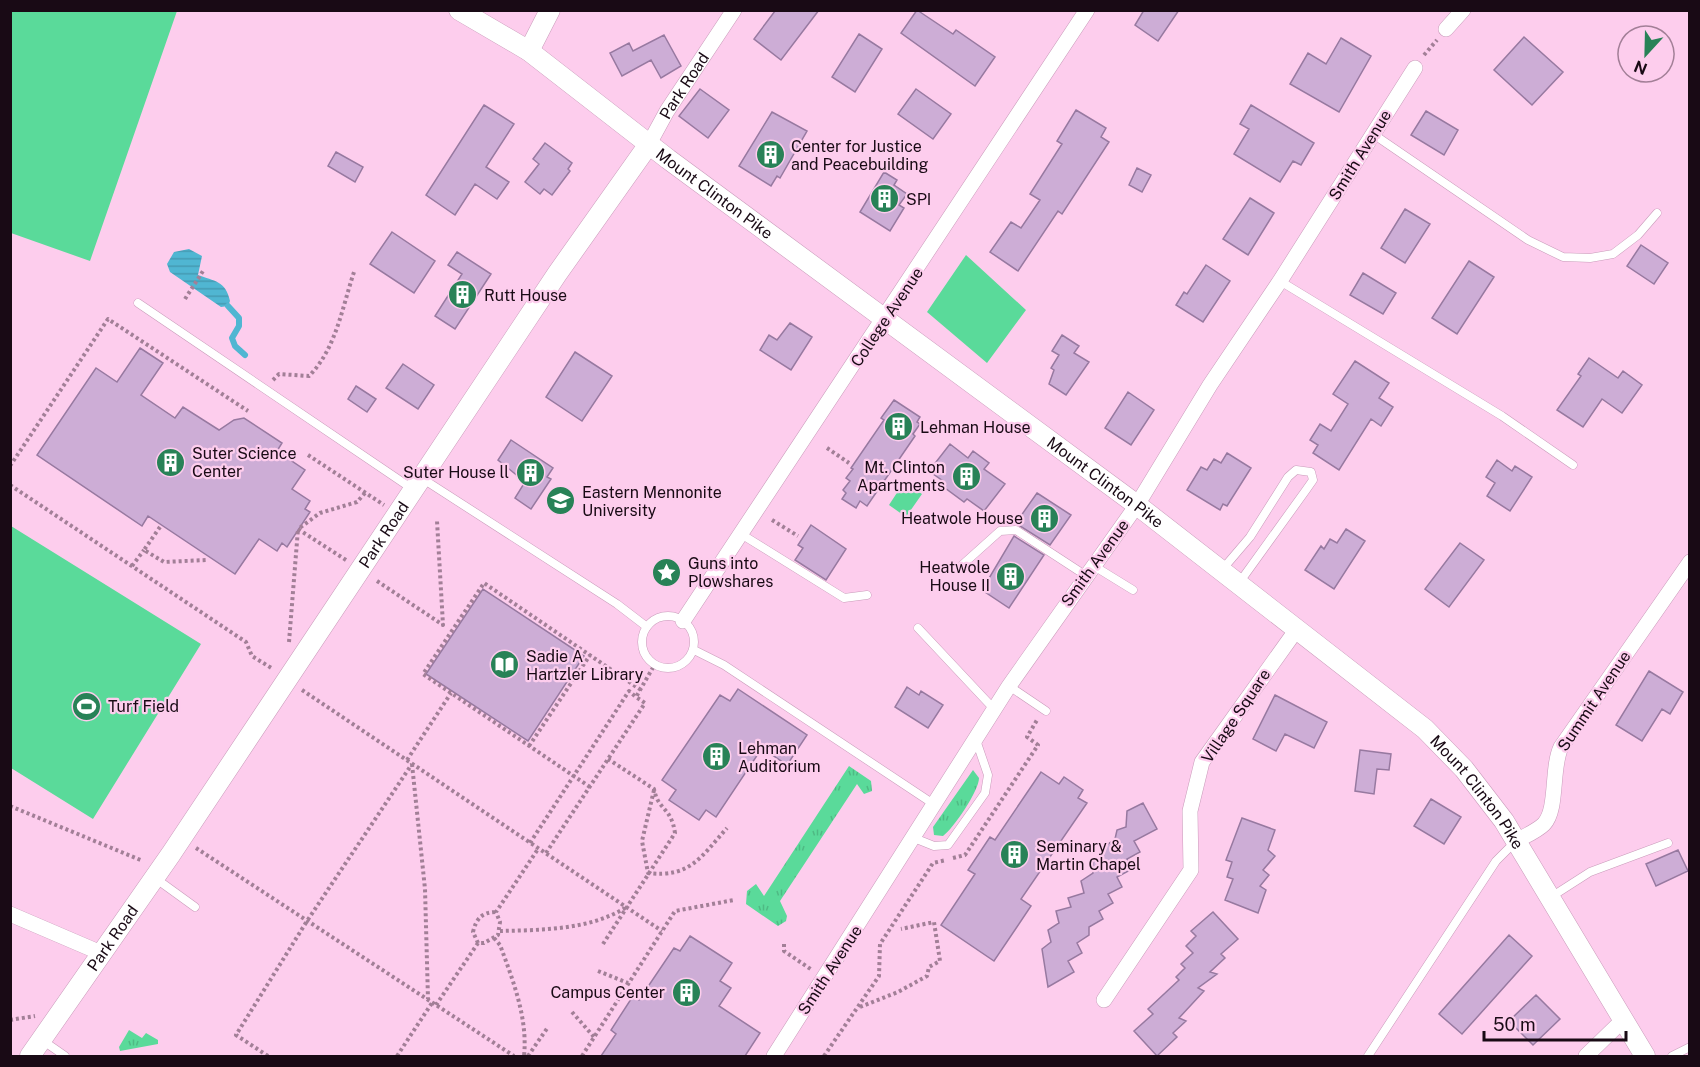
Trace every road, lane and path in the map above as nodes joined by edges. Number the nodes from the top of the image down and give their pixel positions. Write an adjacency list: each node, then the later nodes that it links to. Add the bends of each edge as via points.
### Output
1 (459, 10): 7 (street, Mount Clinton Pike)
2 (550, 10): 7 (street)
3 (734, 10): 10 (street, Park Road)
4 (1087, 10): 17 (street, College Avenue)
5 (1464, 10): 6 (street)
6 (1446, 28): 8 (path)
7 (529, 51): 10 (street, Mount Clinton Pike)
8 (1415, 68): 9 (street, Smith Avenue)
9 (1373, 134): 11 (lane, via 1528,240 1563,257 1613,254 1638,235); 14 (street, Smith Avenue)
10 (648, 144): 17 (street, Mount Clinton Pike); 26 (street, Park Road)
11 (1657, 213)
12 (203, 271): 15 (path)
13 (354, 272): 18 (path, via 331,345 321,363 309,376 279,374)
14 (1280, 281): 23 (lane, via 1502,416); 28 (street, Smith Avenue, via 1210,385)
15 (185, 299)
16 (138, 303): 18 (lane)
17 (886, 318): 28 (street, Mount Clinton Pike); 34 (street, College Avenue)
18 (264, 388): 26 (lane)
19 (248, 411): 24 (path, via 108,319)
20 (827, 448): 22 (path)
21 (308, 456): 27 (path)
22 (849, 463)
23 (1573, 465)
24 (10, 466)
25 (10, 485): 40 (path)
26 (419, 485): 49 (lane, via 617,604); 76 (street, Park Road)
27 (365, 493): 29 (path); 33 (path, via 357,502 320,513)
28 (1137, 505): 42 (street, Smith Avenue); 43 (street, Mount Clinton Pike)
29 (384, 506)
30 (437, 520): 44 (path, via 443,625)
31 (772, 520): 35 (path)
32 (160, 527): 36 (path)
33 (298, 529): 38 (path); 52 (path)
34 (741, 534): 47 (lane, via 844,598); 48 (street, College Avenue)
35 (798, 536)
36 (144, 550): 37 (path, via 164,562); 40 (path)
37 (206, 560)
38 (347, 561)
39 (1689, 562): 77 (street, Summit Avenue, via 1561,747 1554,765 1547,819)
40 (132, 566): 56 (path, via 246,642 252,656)
41 (961, 566): 42 (lane, via 1000,531 1016,530)
42 (1089, 570): 46 (lane); 57 (street, Smith Avenue)
43 (1221, 571): 45 (street, Mount Clinton Pike); 45 (lane, via 1250,537 1288,477 1296,470 1311,472 1312,480 1306,490)
44 (377, 581)
45 (1238, 584): 51 (street, Mount Clinton Pike)
46 (1133, 590)
47 (867, 595)
48 (683, 621): 49 (lane, via 668,616); 53 (lane, via 693,634)
49 (647, 627): 55 (lane, via 643,651)
50 (918, 628): 62 (lane)
51 (1297, 629): 77 (street, Mount Clinton Pike, via 1431,735 1482,790); 104 (street, Village Square, via 1202,762 1190,811 1191,870)
52 (289, 648)
53 (694, 650): 55 (lane, via 678,667 670,669); 72 (lane, via 724,665)
54 (590, 655): 59 (path); 60 (path, via 484,583 423,674); 65 (path)
55 (655, 664): 59 (path)
56 (274, 670)
57 (1008, 686): 62 (street, Smith Avenue); 63 (lane)
58 (302, 690): 67 (path)
59 (640, 690): 61 (path)
60 (451, 693): 65 (path); 67 (path)
61 (636, 697): 66 (path, via 645,703); 69 (path, via 628,691)
62 (994, 709): 64 (street, Smith Avenue)
63 (1046, 711)
64 (975, 739): 72 (street, Smith Avenue); 75 (lane, via 988,775 985,793 948,845 934,846)
65 (529, 746): 69 (path)
66 (608, 759): 70 (path); 71 (path)
67 (406, 760): 68 (path)
68 (412, 764): 78 (path); 91 (path); 103 (path, via 425,889)
69 (573, 776): 70 (path); 78 (path)
70 (590, 787): 81 (path)
71 (654, 789): 84 (path, via 642,841); 84 (path, via 657,801 672,817 675,833)
72 (935, 805): 75 (street, Smith Avenue)
73 (10, 806): 83 (path)
74 (727, 828): 84 (path, via 686,870 664,875)
75 (914, 838): 122 (street, Smith Avenue)
76 (181, 839): 83 (street, Park Road); 91 (path)
77 (1516, 841): 85 (street, Mount Clinton Pike); 124 (lane, via 1496,861)
78 (530, 843): 80 (path)
79 (1668, 843): 85 (lane, via 1590,872)
80 (538, 849): 81 (path); 89 (path)
81 (546, 853): 88 (path)
82 (933, 863): 106 (path, via 880,944 879,976)
83 (149, 870): 87 (lane); 99 (street, Park Road)
84 (648, 873): 88 (path)
85 (1550, 898): 110 (street, Mount Clinton Pike)
86 (734, 900): 93 (path, via 675,912)
87 (195, 907)
88 (626, 907): 93 (path); 94 (path, via 612,916 589,922); 97 (path)
89 (496, 912): 94 (path); 96 (path, via 483,914 477,920 473,933)
90 (10, 914): 99 (street)
91 (307, 921): 103 (path); 117 (path, via 236,1035)
92 (901, 929): 106 (path, via 934,921 940,962 929,967 927,976)
93 (662, 931): 102 (path)
94 (500, 932): 95 (path)
95 (494, 938): 96 (path); 120 (path, via 500,945 519,1005)
96 (478, 943): 105 (path)
97 (603, 944)
98 (784, 944): 101 (path, via 784,951)
99 (101, 953): 113 (street, Park Road)
100 (598, 971): 102 (path)
101 (815, 972)
102 (629, 983): 112 (path)
103 (428, 1000): 105 (path)
104 (1104, 1000)
105 (434, 1004): 118 (path); 119 (path)
106 (859, 1007): 123 (path)
107 (572, 1012): 112 (path)
108 (35, 1016): 109 (path)
109 (10, 1020)
110 (1623, 1020): 125 (street); 126 (street, Mount Clinton Pike)
111 (548, 1027): 120 (path)
112 (594, 1037): 121 (path)
113 (42, 1040): 115 (street, Park Road); 116 (lane)
114 (1689, 1047): 127 (lane)
115 (30, 1056)
116 (65, 1056)
117 (268, 1056)
118 (397, 1056)
119 (514, 1056)
120 (526, 1056)
121 (582, 1056)
122 (774, 1056)
123 (824, 1056)
124 (1368, 1056)
125 (1586, 1056)
126 (1645, 1056)
127 (1672, 1056)

